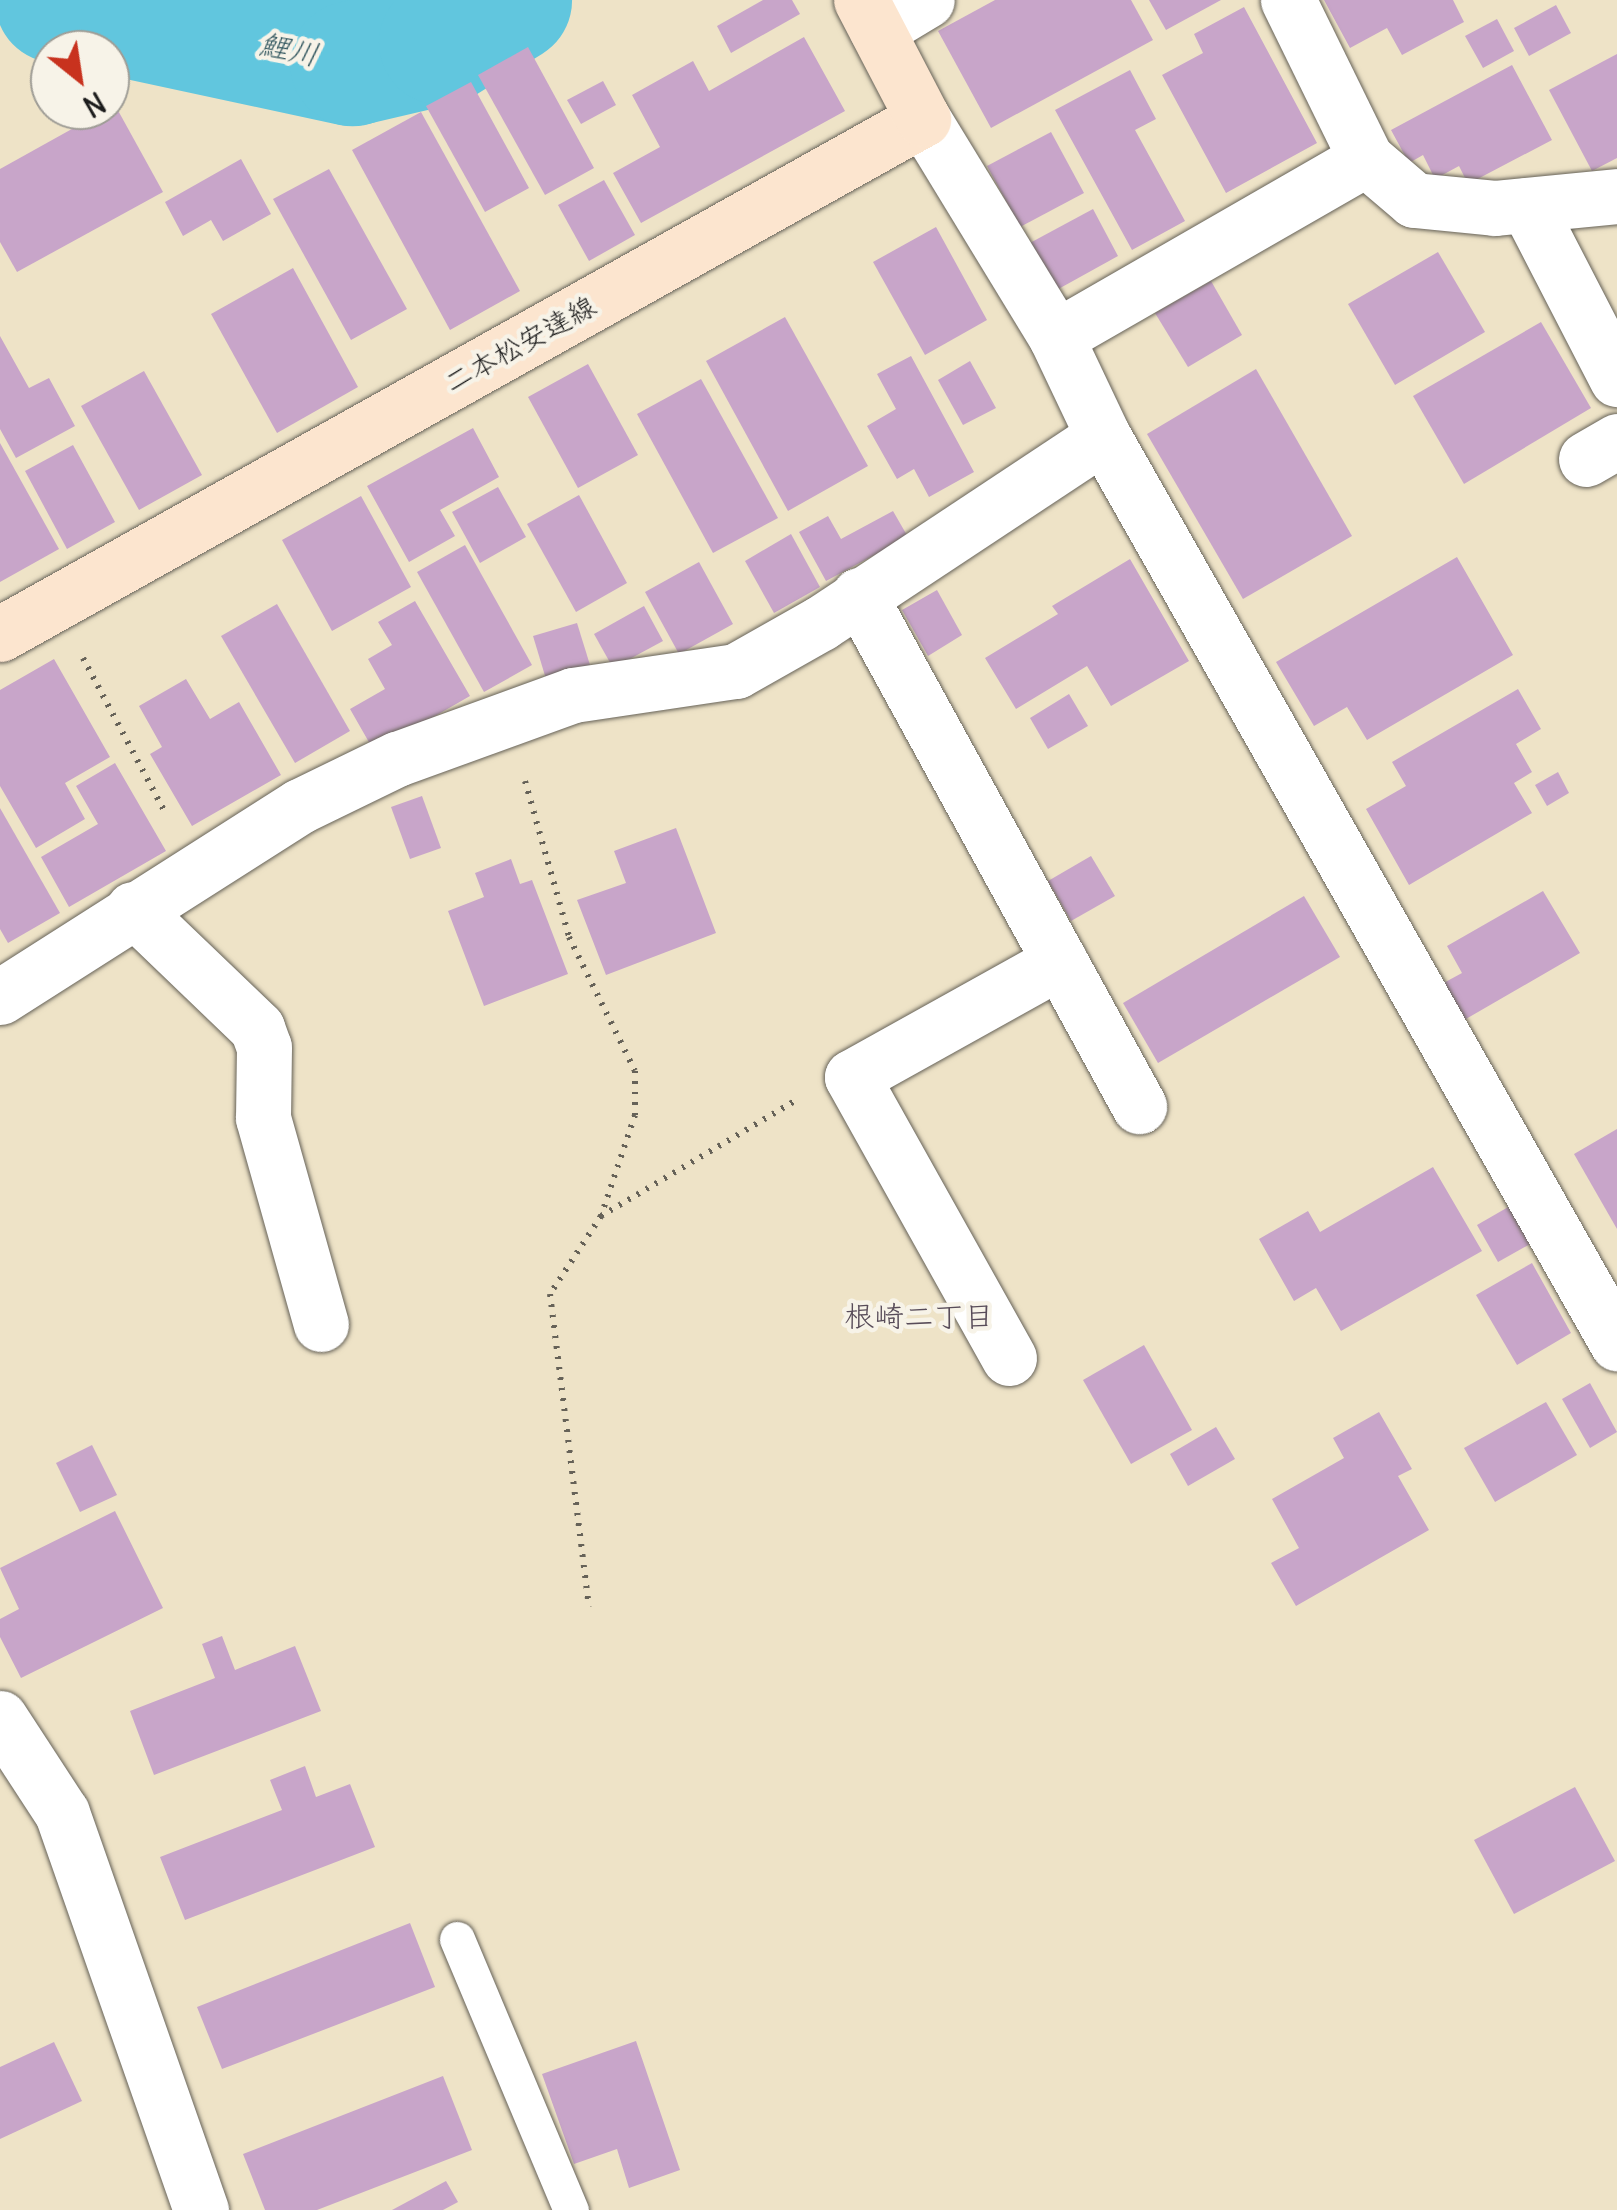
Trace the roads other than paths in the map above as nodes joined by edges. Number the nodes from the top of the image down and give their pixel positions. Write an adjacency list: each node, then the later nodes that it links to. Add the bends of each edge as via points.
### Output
1 (927, 0): 3 (street)
2 (1288, 0): 5 (street)
3 (870, 15): 4 (main road)
4 (924, 119): 8 (street); 12 (main road, 二本松安達線)
5 (1366, 159): 7 (street, via 1414,200); 8 (street)
6 (1617, 196): 7 (street)
7 (1526, 205): 9 (street)
8 (1056, 337): 10 (street)
9 (1617, 380)
10 (1103, 436): 11 (street); 18 (street)
11 (859, 595): 13 (street, via 736,671 572,696 300,806); 14 (street)
12 (0, 634)
13 (133, 909): 15 (street); 17 (street, via 257,1028 264,1047 263,1118)
14 (1060, 962): 16 (street); 19 (street, via 852,1078)
15 (0, 997)
16 (1139, 1106)
17 (321, 1324)
18 (1617, 1343)
19 (1010, 1358)
20 (0, 1718): 22 (street, via 62,1813)
21 (457, 1939): 23 (lane)
22 (201, 2210)
23 (570, 2210)

